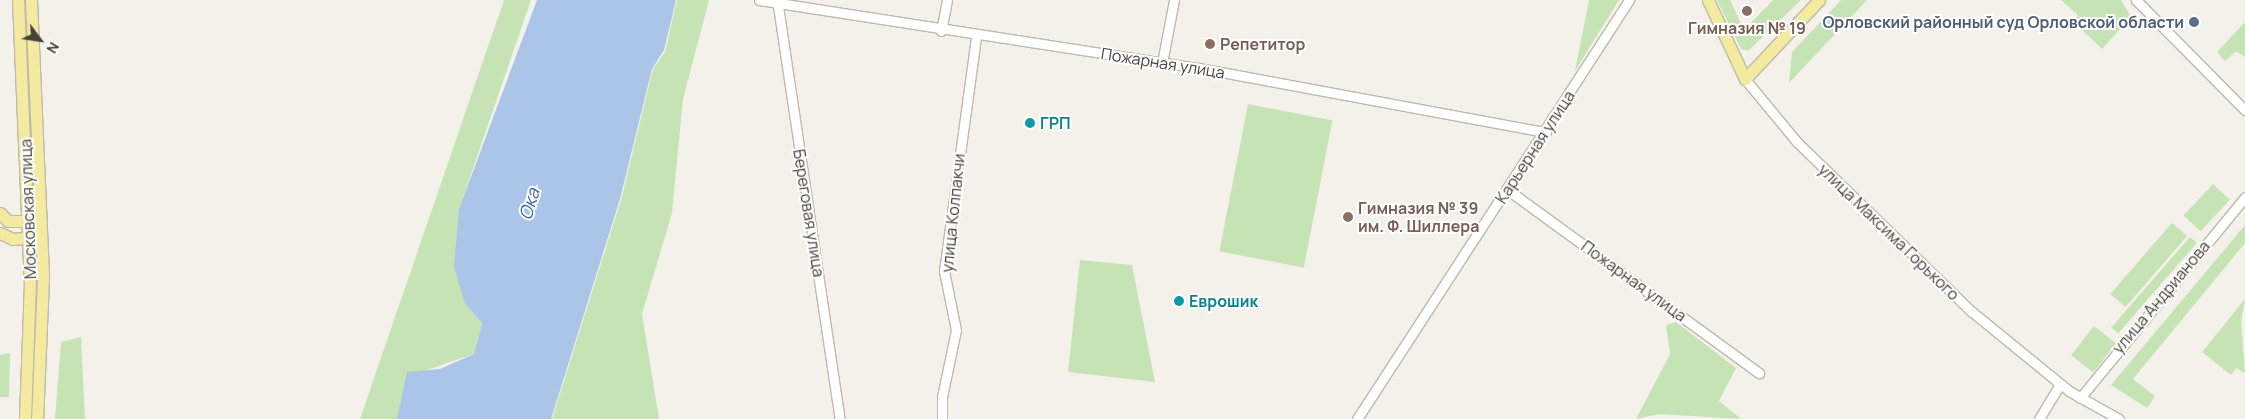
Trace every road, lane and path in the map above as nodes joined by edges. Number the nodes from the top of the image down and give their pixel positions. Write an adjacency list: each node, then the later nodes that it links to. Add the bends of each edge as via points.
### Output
1 (18, 0): 20 (main road, Московская улица)
2 (31, 0): 20 (main road, Московская улица)
3 (759, 0): 10 (street, Пожарная улица)
4 (947, 0): 11 (street)
5 (1174, 0): 13 (street)
6 (1629, 0): 16 (street, Карьерная улица)
7 (1708, 0): 14 (main road, улица Максима Горького)
8 (1819, 0): 14 (main road)
9 (2136, 0): 15 (street)
10 (778, 6): 11 (street, Пожарная улица); 28 (street, Береговая улица)
11 (941, 31): 12 (street, Пожарная улица)
12 (976, 36): 13 (street, Пожарная улица); 29 (street, улица Колпакчи, via 944,271 956,330 942,397)
13 (1162, 63): 16 (street, Пожарная улица)
14 (1745, 79): 24 (street, улица Максима Горького, via 1777,120 1893,238)
15 (2245, 110)
16 (1546, 132): 17 (street, Карьерная улица)
17 (1508, 190): 23 (street, Пожарная улица); 30 (street, Карьерная улица)
18 (2245, 197): 25 (street, улица Андрианова)
19 (3, 219): 20 (main road)
20 (34, 221): 22 (main road, Московская улица)
21 (3, 237): 22 (main road)
22 (35, 237): 26 (main road, Московская улица); 27 (main road, Московская улица)
23 (1759, 373)
24 (2060, 384): 25 (street, улица Максима Горького); 31 (street)
25 (2080, 398): 32 (street, улица Максима Горького)
26 (25, 419)
27 (37, 419)
28 (840, 419)
29 (942, 419)
30 (1357, 419)
31 (2039, 419)
32 (2119, 419)

